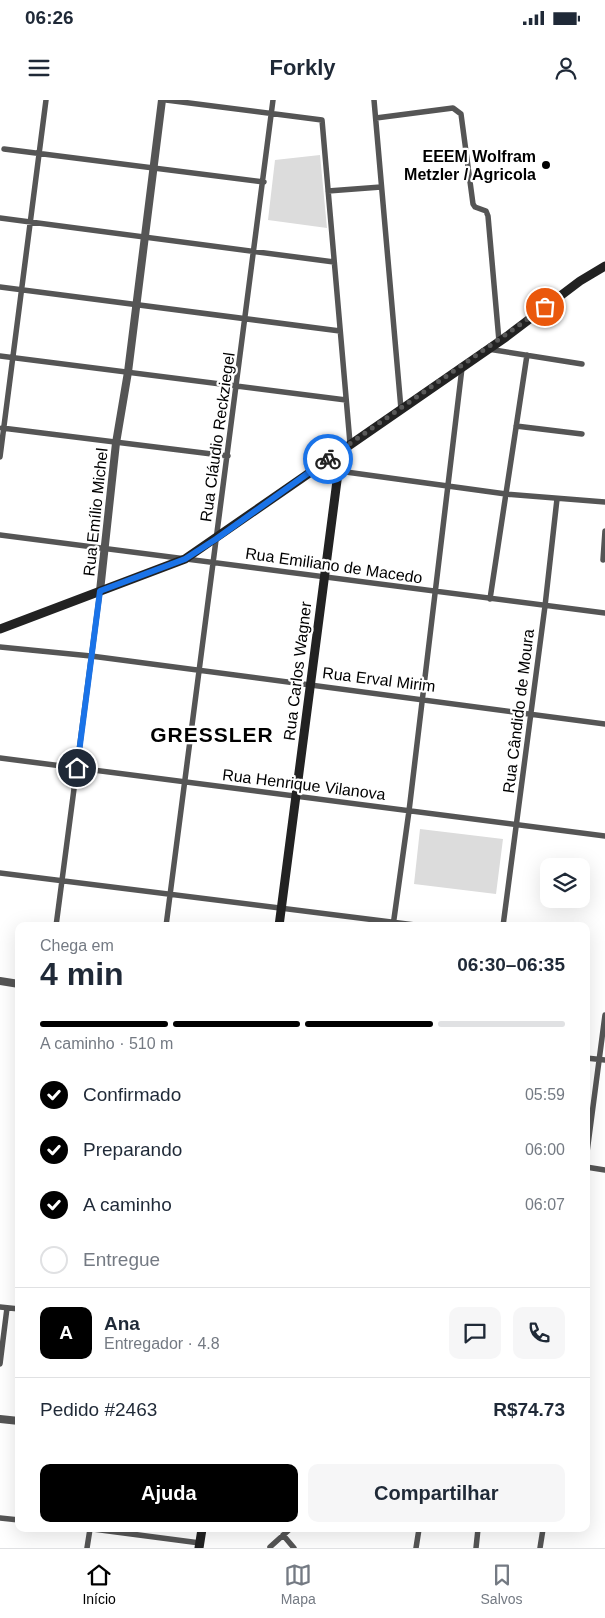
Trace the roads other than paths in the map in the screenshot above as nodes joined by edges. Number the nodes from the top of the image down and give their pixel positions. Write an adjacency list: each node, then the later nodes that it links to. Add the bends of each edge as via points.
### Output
1 (46, 100): 8 (street)
2 (164, 100): 5 (street); 9 (street, Rua Emílio Michel)
3 (273, 100): 5 (street, Rua Cláudio Reckziegel)
4 (374, 100): 6 (street)
5 (271, 113): 10 (street, Rua Cláudio Reckziegel); 12 (street, via 322,120)
6 (376, 118): 11 (street); 24 (street, via 458,110 472,204 486,211 488,216)
7 (4, 149): 8 (street)
8 (39, 153): 9 (street); 14 (street)
9 (154, 168): 10 (street); 15 (street, Rua Emílio Michel)
10 (264, 182): 16 (street, Rua Cláudio Reckziegel)
11 (381, 187): 12 (street); 34 (street)
12 (328, 191): 17 (street)
13 (0, 218): 14 (street)
14 (30, 222): 15 (street); 20 (street)
15 (145, 237): 16 (street); 21 (street, Rua Emílio Michel)
16 (255, 251): 17 (street); 22 (street, Rua Cláudio Reckziegel)
17 (334, 262): 23 (street)
18 (605, 266): 24 (main road)
19 (0, 287): 20 (street)
20 (22, 290): 21 (street); 28 (street)
21 (136, 305): 22 (street); 31 (street, Rua Emílio Michel)
22 (246, 319): 23 (street); 32 (street, Rua Cláudio Reckziegel)
23 (340, 331): 33 (street)
24 (499, 341): 25 (main road)
25 (487, 349): 26 (street); 30 (main road)
26 (527, 355): 29 (street); 35 (street)
27 (0, 356): 28 (street)
28 (13, 358): 31 (street); 36 (street)
29 (582, 364)
30 (462, 366): 34 (main road); 45 (street)
31 (128, 372): 32 (street); 38 (street, Rua Emílio Michel)
32 (238, 386): 33 (street); 41 (street, Rua Cláudio Reckziegel)
33 (346, 400): 39 (street)
34 (400, 408): 39 (main road)
35 (516, 426): 37 (street); 46 (street)
36 (2, 428): 38 (street); 42 (street)
37 (582, 434)
38 (116, 443): 41 (street); 52 (street, Rua Emílio Michel)
39 (350, 444): 40 (main road)
40 (341, 450): 43 (main road); 44 (main road, Rua Carlos Wagner)
41 (228, 456): 51 (street, Rua Cláudio Reckziegel)
42 (0, 457)
43 (315, 468): 44 (street); 51 (main road)
44 (338, 472): 45 (street); 56 (main road, Rua Carlos Wagner)
45 (448, 486): 46 (street); 58 (street)
46 (506, 494): 47 (street); 59 (street)
47 (557, 499): 48 (street); 60 (street, Rua Cândido de Moura)
48 (605, 502)
49 (605, 531): 54 (street)
50 (0, 536): 52 (street, Rua Emiliano de Macedo)
51 (216, 539): 53 (main road); 55 (street, Rua Cláudio Reckziegel)
52 (105, 548): 53 (street, Rua Emiliano de Macedo); 57 (street, Rua Emílio Michel)
53 (185, 559): 55 (street, Rua Emiliano de Macedo); 57 (main road)
54 (603, 560)
55 (213, 562): 56 (street, Rua Emiliano de Macedo); 65 (street, Rua Cláudio Reckziegel)
56 (325, 578): 58 (street, Rua Emiliano de Macedo); 66 (main road, Rua Carlos Wagner)
57 (100, 591): 62 (main road); 64 (street, Rua Emílio Michel)
58 (435, 592): 59 (street, Rua Emiliano de Macedo); 67 (street)
59 (490, 599): 60 (street, Rua Emiliano de Macedo)
60 (545, 606): 61 (street, Rua Emiliano de Macedo); 68 (street, Rua Cândido de Moura)
61 (605, 613)
62 (0, 629)
63 (0, 647): 64 (street, Rua Erval Mirim)
64 (92, 656): 65 (street, Rua Erval Mirim); 71 (street, Rua Emílio Michel)
65 (199, 671): 66 (street, Rua Erval Mirim); 72 (street, Rua Cláudio Reckziegel)
66 (311, 685): 67 (street, Rua Erval Mirim); 73 (main road, Rua Carlos Wagner)
67 (423, 699): 68 (street, Rua Erval Mirim); 74 (street)
68 (531, 714): 69 (street, Rua Erval Mirim); 75 (street, Rua Cândido de Moura)
69 (605, 724)
70 (0, 758): 71 (street, Rua Henrique Vilanova)
71 (77, 768): 72 (street, Rua Henrique Vilanova); 78 (street, Rua Emílio Michel)
72 (185, 782): 73 (street, Rua Henrique Vilanova); 79 (street, Rua Cláudio Reckziegel)
73 (296, 796): 74 (street, Rua Henrique Vilanova); 80 (main road, Rua Carlos Wagner)
74 (409, 811): 75 (street, Rua Henrique Vilanova); 85 (street)
75 (517, 826): 76 (street, Rua Henrique Vilanova); 86 (street, Rua Cândido de Moura)
76 (605, 836)
77 (0, 873): 78 (street)
78 (62, 881): 79 (street); 81 (street, Rua Emílio Michel)
79 (171, 893): 80 (street); 82 (street, Rua Cláudio Reckziegel)
80 (282, 907): 83 (main road, Rua Carlos Wagner); 84 (street)
81 (57, 922)
82 (167, 922)
83 (280, 922)
84 (380, 922)
85 (393, 922)
86 (504, 922)
87 (0, 981): 88 (street)
88 (15, 983)
89 (605, 1014): 90 (street)
90 (602, 1060): 91 (street)
91 (590, 1135)
92 (590, 1168): 93 (street)
93 (605, 1170)
94 (0, 1307): 95 (street)
95 (7, 1308): 96 (street); 97 (street)
96 (15, 1309)
97 (0, 1364)
98 (0, 1419): 99 (street)
99 (15, 1421)
100 (0, 1518): 101 (street)
101 (15, 1520)
102 (90, 1532): 112 (street)
103 (111, 1532): 110 (street)
104 (201, 1532): 110 (main road)
105 (286, 1532): 109 (street)
106 (419, 1532): 114 (street)
107 (478, 1532): 115 (street)
108 (543, 1532): 116 (street)
109 (283, 1535): 111 (street); 113 (street)
110 (199, 1545)
111 (270, 1546)
112 (87, 1548)
113 (294, 1548)
114 (416, 1548)
115 (476, 1548)
116 (540, 1548)

